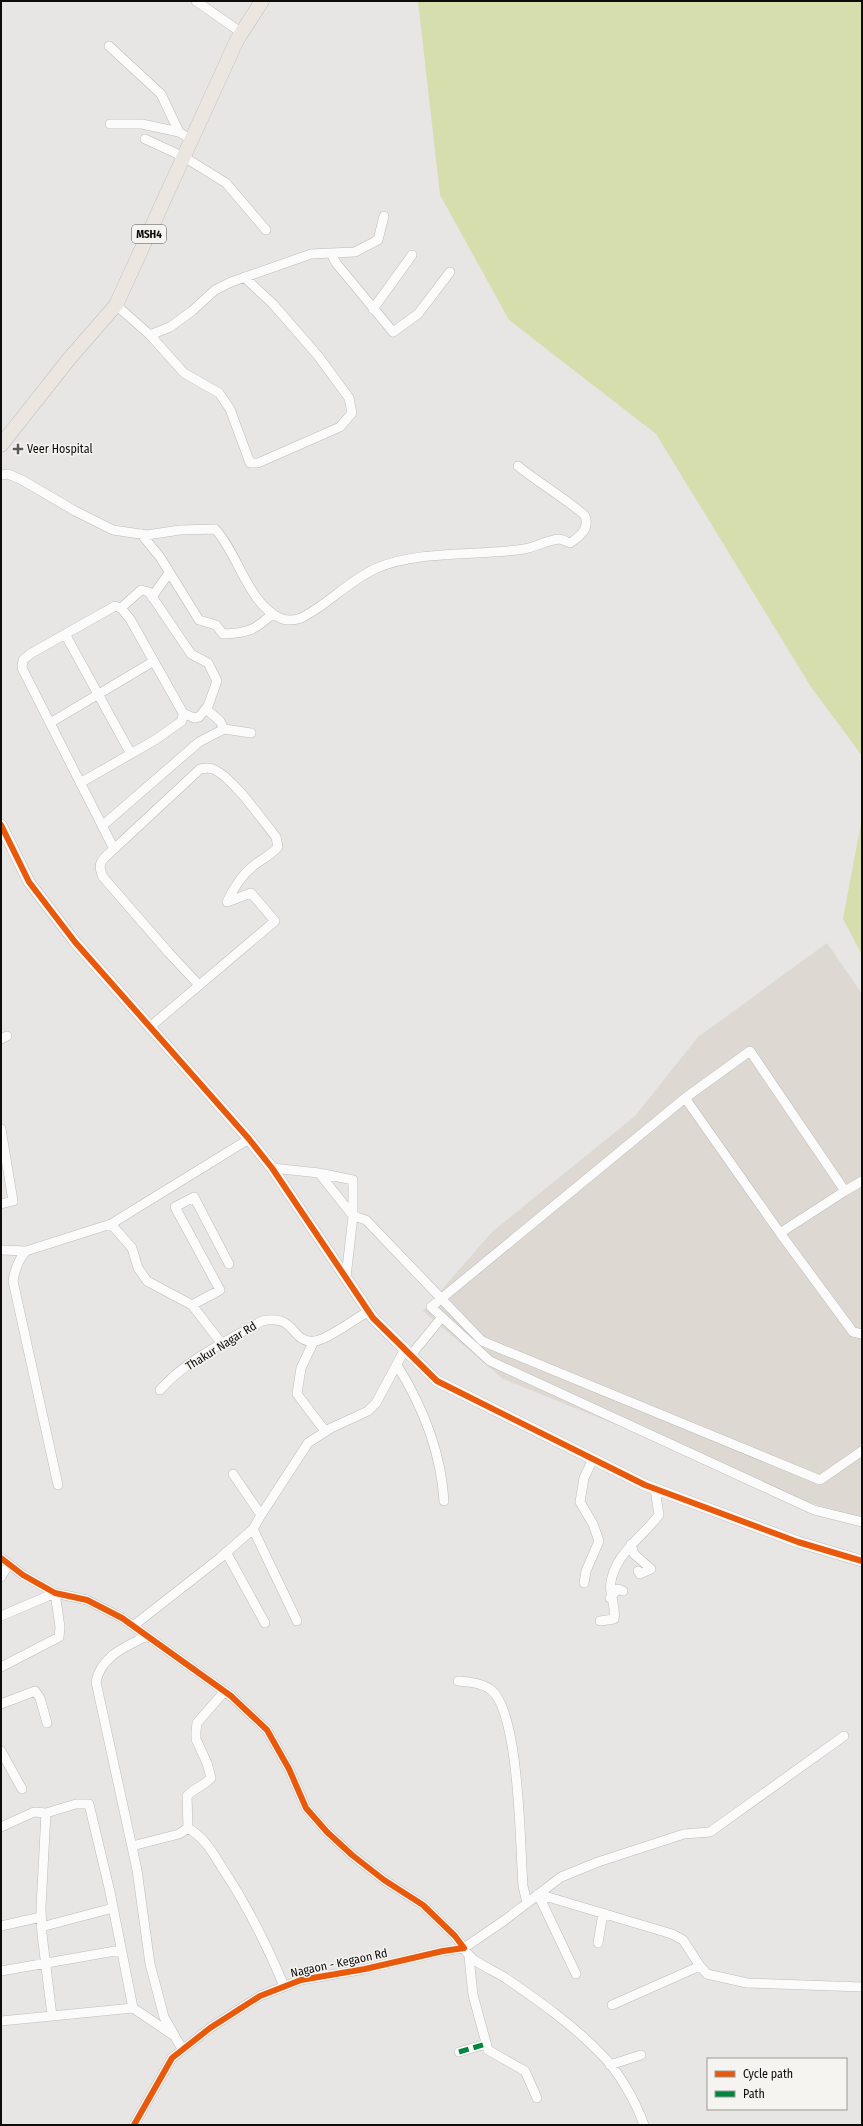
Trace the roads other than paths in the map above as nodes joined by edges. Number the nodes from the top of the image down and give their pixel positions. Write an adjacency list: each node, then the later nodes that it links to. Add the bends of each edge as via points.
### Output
1 (196, 1): 3 (street)
2 (262, 1): 3 (main road, MSH4)
3 (242, 33): 8 (main road, MSH4)
4 (109, 46): 6 (street, via 160,94)
5 (110, 124): 6 (street, via 142,124)
6 (179, 132): 8 (street)
7 (145, 139): 9 (street)
8 (192, 140): 9 (main road, MSH4)
9 (184, 157): 11 (street, via 226,183); 16 (main road, MSH4)
10 (384, 216): 12 (street, via 378,240 355,252)
11 (266, 230)
12 (331, 253): 15 (street, via 312,254); 17 (street, via 336,264)
13 (412, 255): 17 (street)
14 (450, 272): 17 (street, via 418,314 393,332)
15 (244, 277): 18 (street, via 216,290 170,327); 18 (street, via 300,334 348,398 352,414 340,427 258,463 250,463 230,409 219,392 184,373)
16 (116, 305): 18 (street); 19 (main road, MSH4, via 69,359)
17 (373, 309)
18 (150, 335)
19 (1, 445)
20 (518, 466): 26 (street, via 548,490 581,511 585,516 586,525 582,536 570,544 560,539 524,549 456,554 405,561 377,568 301,618 285,620)
21 (1, 475): 22 (street, via 8,474 22,480 113,530)
22 (141, 534): 23 (street, via 160,557); 26 (street, via 215,529 223,538 261,603)
23 (169, 573): 24 (street); 26 (street, via 199,620 216,625 222,634 243,634 257,628)
24 (152, 597): 25 (street, via 149,592 141,590); 30 (street, via 191,654 208,664 214,673 217,681)
25 (121, 608): 27 (street, via 115,606); 28 (street)
26 (272, 614)
27 (65, 634): 29 (street); 32 (street, via 23,660 22,668)
28 (154, 661): 29 (street); 31 (street)
29 (99, 694): 32 (street); 35 (street)
30 (206, 708): 31 (street, via 199,717 194,718); 33 (street, via 220,721)
31 (183, 713): 35 (street, via 182,721)
32 (50, 723): 36 (street)
33 (224, 729): 34 (street); 38 (street, via 199,742)
34 (251, 733)
35 (131, 754): 36 (street)
36 (80, 783): 38 (street)
37 (1, 825): 41 (street, via 29,882 75,942)
38 (102, 826): 39 (street)
39 (114, 849): 40 (street, via 100,862 99,868 104,877 169,954); 40 (street, via 200,769 209,768 216,770 236,788 276,837 278,847 253,866 240,880 227,902 251,893 275,921)
40 (199, 985): 41 (street)
41 (151, 1026): 44 (street)
42 (685, 1098): 50 (street, via 750,1051); 55 (street); 60 (street)
43 (1, 1129): 47 (street)
44 (249, 1139): 45 (street); 49 (street)
45 (272, 1168): 46 (street); 59 (street)
46 (319, 1173): 53 (street); 53 (street, via 353,1180)
47 (5, 1176): 51 (street, via 13,1201)
48 (862, 1181): 50 (street)
49 (167, 1191): 52 (street); 54 (street)
50 (845, 1191): 55 (street)
51 (1, 1204)
52 (175, 1207): 58 (street, via 194,1197); 61 (street, via 220,1290)
53 (353, 1216): 59 (street); 60 (street, via 366,1220)
54 (111, 1224): 57 (street); 61 (street, via 132,1248 138,1268 147,1281)
55 (780, 1233): 64 (street, via 853,1332)
56 (1, 1250): 57 (street)
57 (26, 1251): 74 (street, via 15,1269 13,1281)
58 (229, 1264)
59 (346, 1277): 62 (street)
60 (441, 1299): 63 (street, via 431,1307); 71 (street, via 482,1341 820,1480)
61 (192, 1305): 66 (street)
62 (369, 1311): 65 (street, via 323,1340); 67 (street)
63 (442, 1317): 67 (street); 78 (street, via 490,1361 814,1510)
64 (862, 1334)
65 (314, 1341): 66 (street, Thakur Nagar Rd, via 299,1336 286,1322 271,1318); 70 (street, via 300,1368 297,1394)
66 (222, 1344): 69 (street, Thakur Nagar Rd, via 172,1377)
67 (408, 1352): 68 (street); 72 (street, via 437,1381)
68 (397, 1365): 70 (street, via 376,1403 368,1412); 76 (street, via 418,1401 428,1426 440,1467)
69 (160, 1390)
70 (325, 1431): 77 (street, via 308,1443)
71 (862, 1451)
72 (593, 1459): 75 (street); 86 (street, via 584,1478 580,1502 593,1524 599,1541 586,1571)
73 (233, 1474): 77 (street)
74 (58, 1485)
75 (655, 1489): 80 (street, via 659,1515 649,1528); 82 (street, via 798,1542)
76 (444, 1501)
77 (260, 1515): 79 (street)
78 (862, 1522)
79 (253, 1529): 81 (street); 91 (street)
80 (630, 1544): 84 (street, via 634,1554 651,1569 640,1574); 89 (street, via 612,1577)
81 (226, 1552): 93 (street); 94 (street)
82 (862, 1561)
83 (4, 1562): 85 (street); 88 (street)
84 (638, 1571)
85 (1, 1577)
86 (584, 1583)
87 (623, 1591): 89 (street, via 618,1589)
88 (55, 1592): 90 (street); 94 (street, via 87,1600); 96 (street, via 59,1637)
89 (610, 1598): 92 (street, via 616,1612 614,1619)
90 (1, 1616)
91 (297, 1621)
92 (600, 1621)
93 (265, 1623)
94 (133, 1626): 95 (street)
95 (147, 1636): 98 (street); 107 (street, via 111,1656 98,1672 96,1682)
96 (1, 1667)
97 (458, 1681): 109 (street, via 479,1684 492,1690 501,1704 512,1738 523,1886)
98 (224, 1692): 106 (street, via 197,1723 196,1739 211,1778 187,1796); 116 (street, via 267,1730 289,1768 306,1808 327,1832 384,1880 424,1905)
99 (1, 1704): 100 (street, via 35,1691 40,1698)
100 (47, 1723)
101 (844, 1736): 108 (street, via 710,1832 684,1834 598,1862 561,1877)
102 (1, 1751): 103 (street)
103 (22, 1789)
104 (46, 1813): 105 (street, via 34,1812); 110 (street, via 76,1804 89,1804); 112 (street)
105 (1, 1827)
106 (188, 1828): 107 (street, via 179,1834); 123 (street, via 200,1835 236,1888 270,1951)
107 (132, 1846): 129 (street, via 150,1964 164,2017)
108 (538, 1894): 109 (street); 111 (street); 122 (street)
109 (527, 1903): 116 (street)
110 (113, 1908): 114 (street); 117 (street)
111 (603, 1913): 115 (street); 120 (street, via 672,1934 683,1940)
112 (41, 1917): 113 (street); 114 (street)
113 (1, 1926)
114 (42, 1927): 119 (street)
115 (598, 1943)
116 (464, 1948): 118 (street); 123 (street, Nagaon - Kegaon Rd, via 301,1980)
117 (120, 1950): 119 (street); 126 (street)
118 (469, 1957): 130 (street, via 473,1995); 134 (street, via 500,1974 533,1997 601,2054)
119 (45, 1963): 121 (street); 127 (street)
120 (700, 1966): 124 (street, via 707,1974 747,1983); 125 (street)
121 (1, 1971)
122 (576, 1974)
123 (284, 1986): 131 (street, Nagaon - Kegaon Rd, via 250,2001)
124 (862, 1987)
125 (612, 2005)
126 (133, 2008): 127 (street); 129 (street)
127 (52, 2016): 128 (street)
128 (1, 2021)
129 (175, 2037): 131 (street)
130 (486, 2044): 132 (street); 135 (street, via 488,2050 525,2071)
131 (182, 2049): 136 (street, Nagaon - Kegaon Rd, via 172,2058)
132 (460, 2052)
133 (641, 2055): 134 (street)
134 (610, 2065): 137 (street, via 640,2113)
135 (537, 2098)
136 (134, 2125)
137 (644, 2125)

